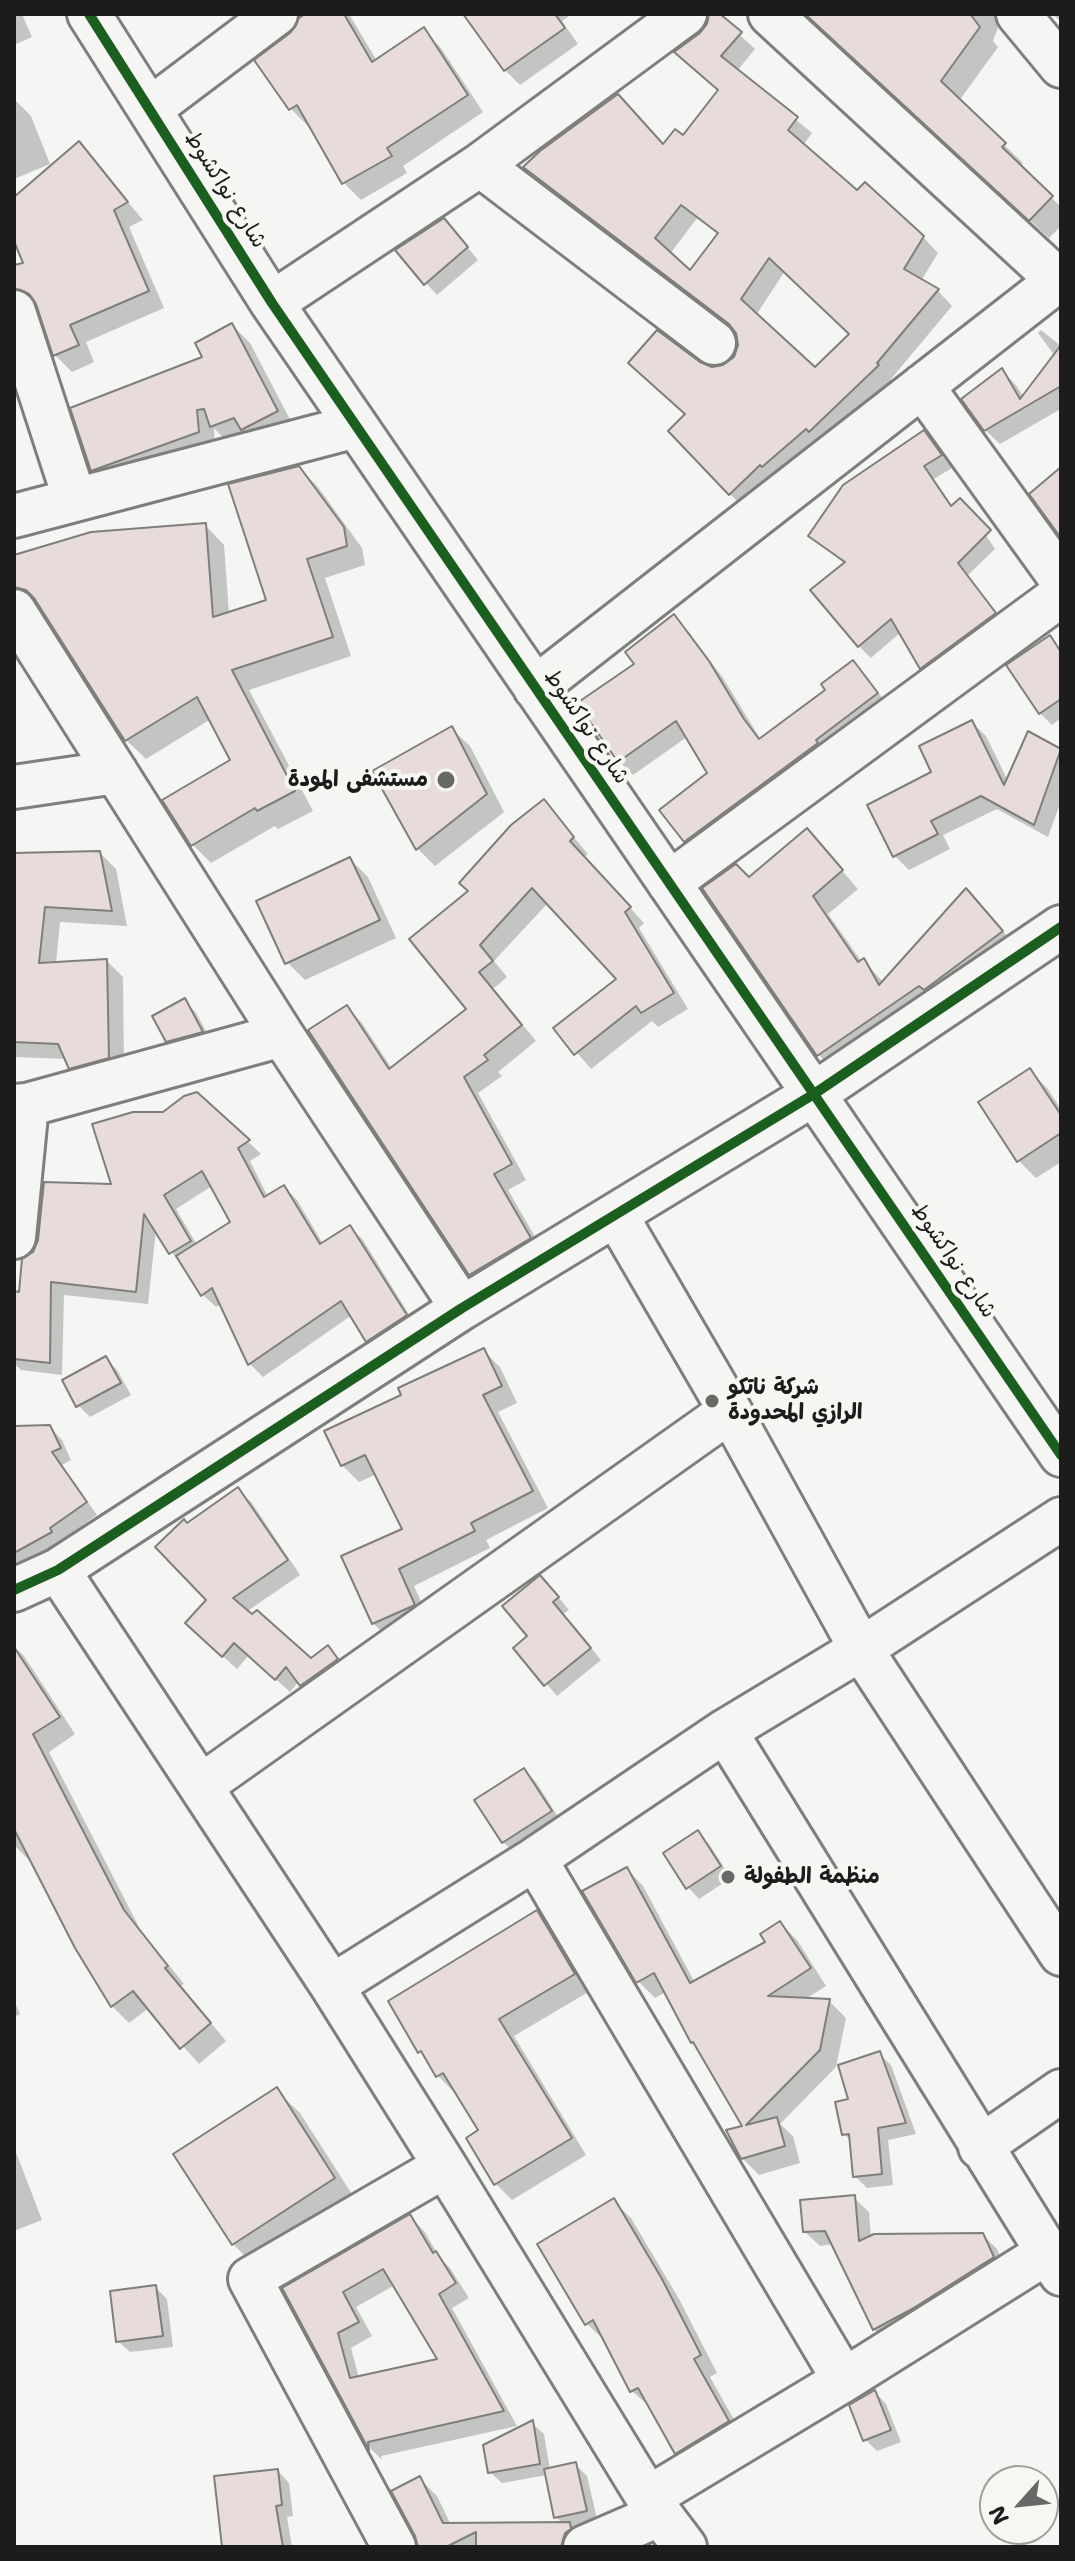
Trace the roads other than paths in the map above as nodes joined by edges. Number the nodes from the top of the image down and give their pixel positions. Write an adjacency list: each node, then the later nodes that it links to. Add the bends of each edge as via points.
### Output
1 (89, 14): 7 (street, شارع نواكشوط)
2 (276, 14): 7 (street)
3 (685, 14): 8 (street)
4 (770, 14): 9 (street)
5 (1018, 14): 6 (street)
6 (1061, 66)
7 (150, 109): 10 (street, شارع نواكشوط)
8 (480, 165): 10 (street); 12 (street)
9 (1060, 279): 13 (street)
10 (272, 303): 14 (street, شارع نواكشوط)
11 (14, 312): 15 (street)
12 (714, 343)
13 (922, 386): 17 (street); 20 (street)
14 (356, 426): 15 (street); 20 (street, شارع نواكشوط)
15 (75, 500): 16 (street)
16 (14, 516)
17 (1061, 579)
18 (1061, 595): 23 (street)
19 (14, 611): 21 (street)
20 (535, 688): 23 (street, شارع نواكشوط)
21 (116, 772): 22 (street); 25 (street)
22 (14, 787)
23 (669, 883): 26 (street, شارع نواكشوط)
24 (1061, 927): 26 (street)
25 (282, 1035): 27 (street); 30 (street)
26 (814, 1094): 28 (street); 32 (street, شارع نواكشوط)
27 (20, 1106): 29 (street)
28 (616, 1215): 30 (street); 31 (street)
29 (14, 1237)
30 (462, 1308): 34 (street)
31 (730, 1411): 36 (street); 38 (street)
32 (1061, 1455)
33 (1061, 1519): 36 (street)
34 (58, 1570): 35 (street); 38 (street)
35 (14, 1590)
36 (861, 1649): 37 (street); 40 (street)
37 (725, 1731): 39 (street); 43 (street)
38 (201, 1786): 41 (street)
39 (535, 1859): 41 (street); 46 (street)
40 (1061, 1954)
41 (332, 1986): 44 (street)
42 (1061, 2091): 43 (street)
43 (980, 2147): 45 (street)
44 (445, 2166): 47 (street); 48 (street, via 250,2279)
45 (1054, 2263): 46 (street)
46 (844, 2380): 47 (street)
47 (653, 2506): 49 (street); 50 (street)
48 (394, 2547)
49 (585, 2547)
50 (685, 2547)

